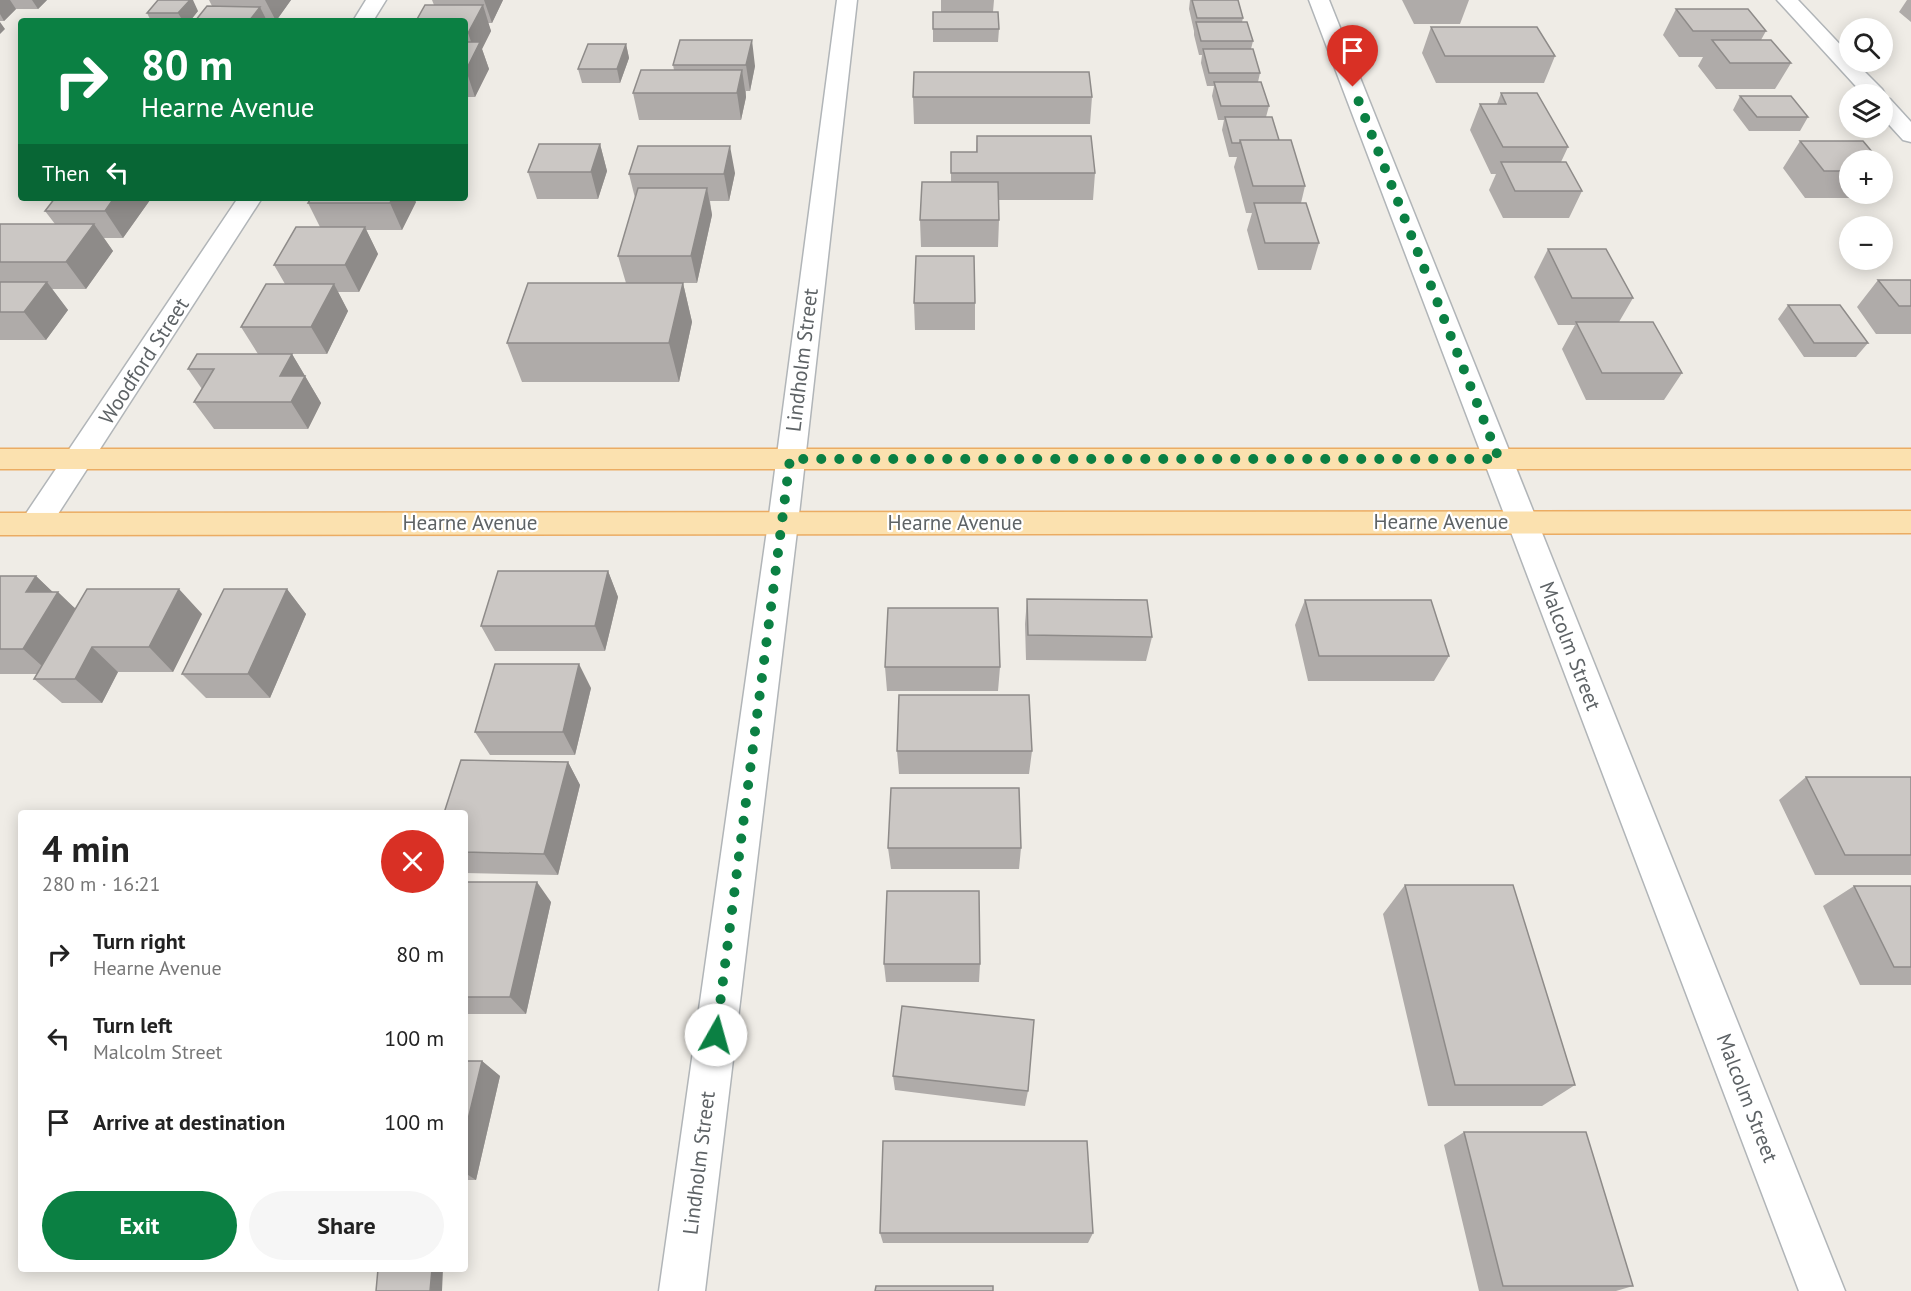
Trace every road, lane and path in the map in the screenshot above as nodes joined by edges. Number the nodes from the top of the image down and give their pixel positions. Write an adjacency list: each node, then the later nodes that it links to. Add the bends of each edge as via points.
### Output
1 (376, 0): 5 (street)
2 (847, 0): 12 (street, Lindholm Street)
3 (1319, 0): 13 (street, Malcolm Street)
4 (1787, 0): 6 (street)
5 (365, 18)
6 (1865, 84)
7 (1893, 116): 8 (street)
8 (1911, 135)
9 (247, 201): 11 (street, Woodford Street)
10 (0, 459): 11 (main road)
11 (80, 459): 12 (main road); 19 (street, Woodford Street)
12 (790, 459): 13 (main road); 17 (street, Lindholm Street)
13 (1499, 459): 14 (main road); 15 (street, Malcolm Street)
14 (1911, 459)
15 (1522, 522): 16 (main road, Hearne Avenue); 17 (main road, Hearne Avenue); 21 (street, Malcolm Street)
16 (1911, 522)
17 (783, 523): 19 (main road, Hearne Avenue); 20 (street, Lindholm Street)
18 (0, 524): 19 (main road, Hearne Avenue)
19 (36, 524)
20 (682, 1291)
21 (1822, 1291)

